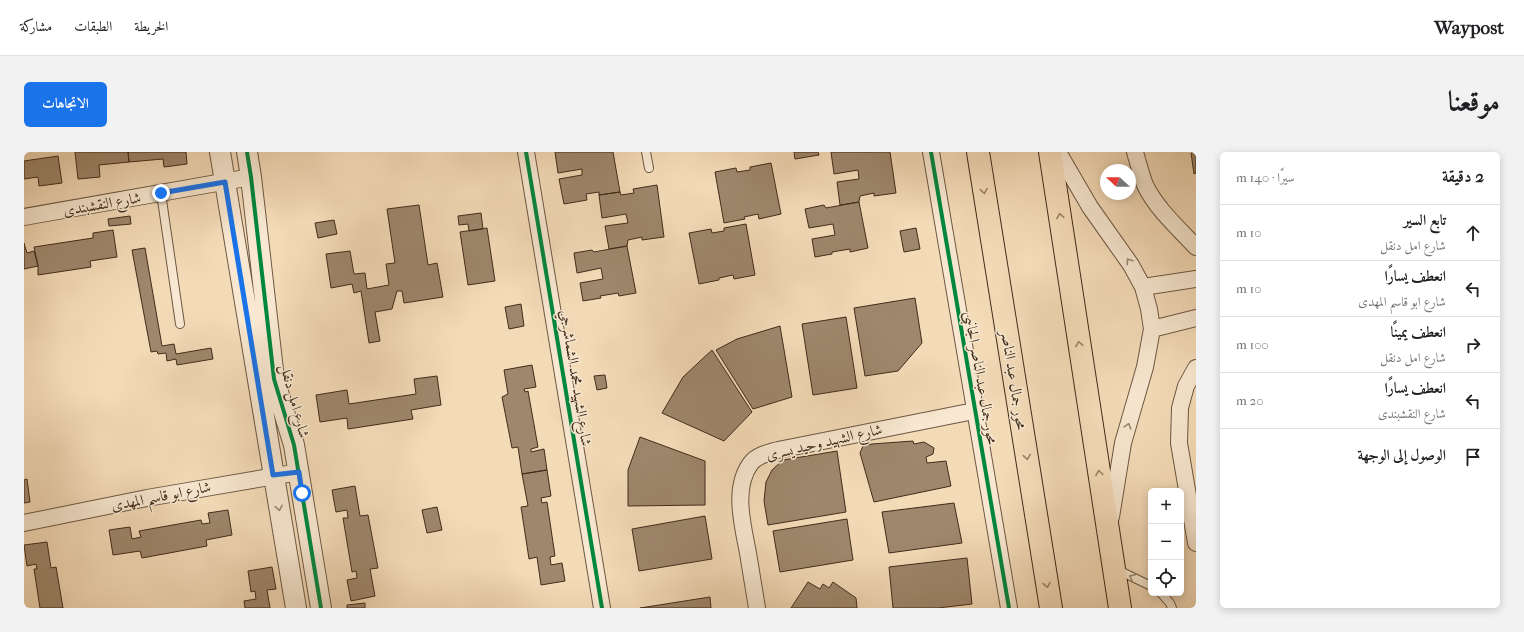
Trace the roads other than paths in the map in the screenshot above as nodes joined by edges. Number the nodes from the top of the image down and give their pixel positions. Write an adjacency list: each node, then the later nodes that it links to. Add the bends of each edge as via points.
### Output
1 (220, 152): 12 (street, شارع امل دنقل)
2 (247, 152): 11 (street, شارع امل دنقل)
3 (526, 152): 33 (street, شارع الشهيد محمد الشماشرجي)
4 (646, 152): 10 (lane)
5 (931, 152): 22 (street, محور جمال عبد الناصر الجانبى)
6 (978, 152): 36 (main road, محور جمال عبد الناصر, one-way to 36)
7 (1050, 152): 26 (main road, one-way to 7)
8 (1058, 152): 17 (street, one-way to 8, via 1131,264 1090,207)
9 (1135, 152): 15 (street, via 1146,186 1168,218)
10 (649, 168)
11 (251, 177): 12 (street, شارع النقشبندى); 23 (street, شارع امل دنقل, via 274,379 294,445)
12 (225, 182): 13 (street, شارع النقشبندى); 24 (street, شارع امل دنقل)
13 (161, 193): 14 (street, شارع النقشبندى); 19 (lane)
14 (24, 217)
15 (1196, 247)
16 (1196, 279): 17 (street)
17 (1143, 287): 20 (street)
18 (1196, 318): 20 (street)
19 (180, 324)
20 (1152, 329): 26 (street, one-way to 20, via 1123,443 1145,367)
21 (1196, 368): 27 (street, via 1186,386 1180,408 1179,443)
22 (974, 411): 34 (street, شارع الشهيد وحيد يسرى, via 778,450 764,454 752,462 745,474 740,502); 35 (street, محور جمال عبد الناصر الجانبى)
23 (299, 472): 24 (street, شارع ابو قاسم المهدى); 32 (street, شارع امل دنقل)
24 (273, 475): 25 (street, شارع ابو قاسم المهدى); 31 (street, شارع امل دنقل, one-way to 31)
25 (24, 523)
26 (1108, 533): 28 (main road)
27 (1196, 543)
28 (1114, 568): 29 (lane, one-way to 28); 37 (main road)
29 (1148, 585)
30 (1164, 596): 38 (lane)
31 (296, 608)
32 (321, 608)
33 (602, 608)
34 (757, 608)
35 (1008, 608)
36 (1051, 608)
37 (1120, 608)
38 (1172, 608)

